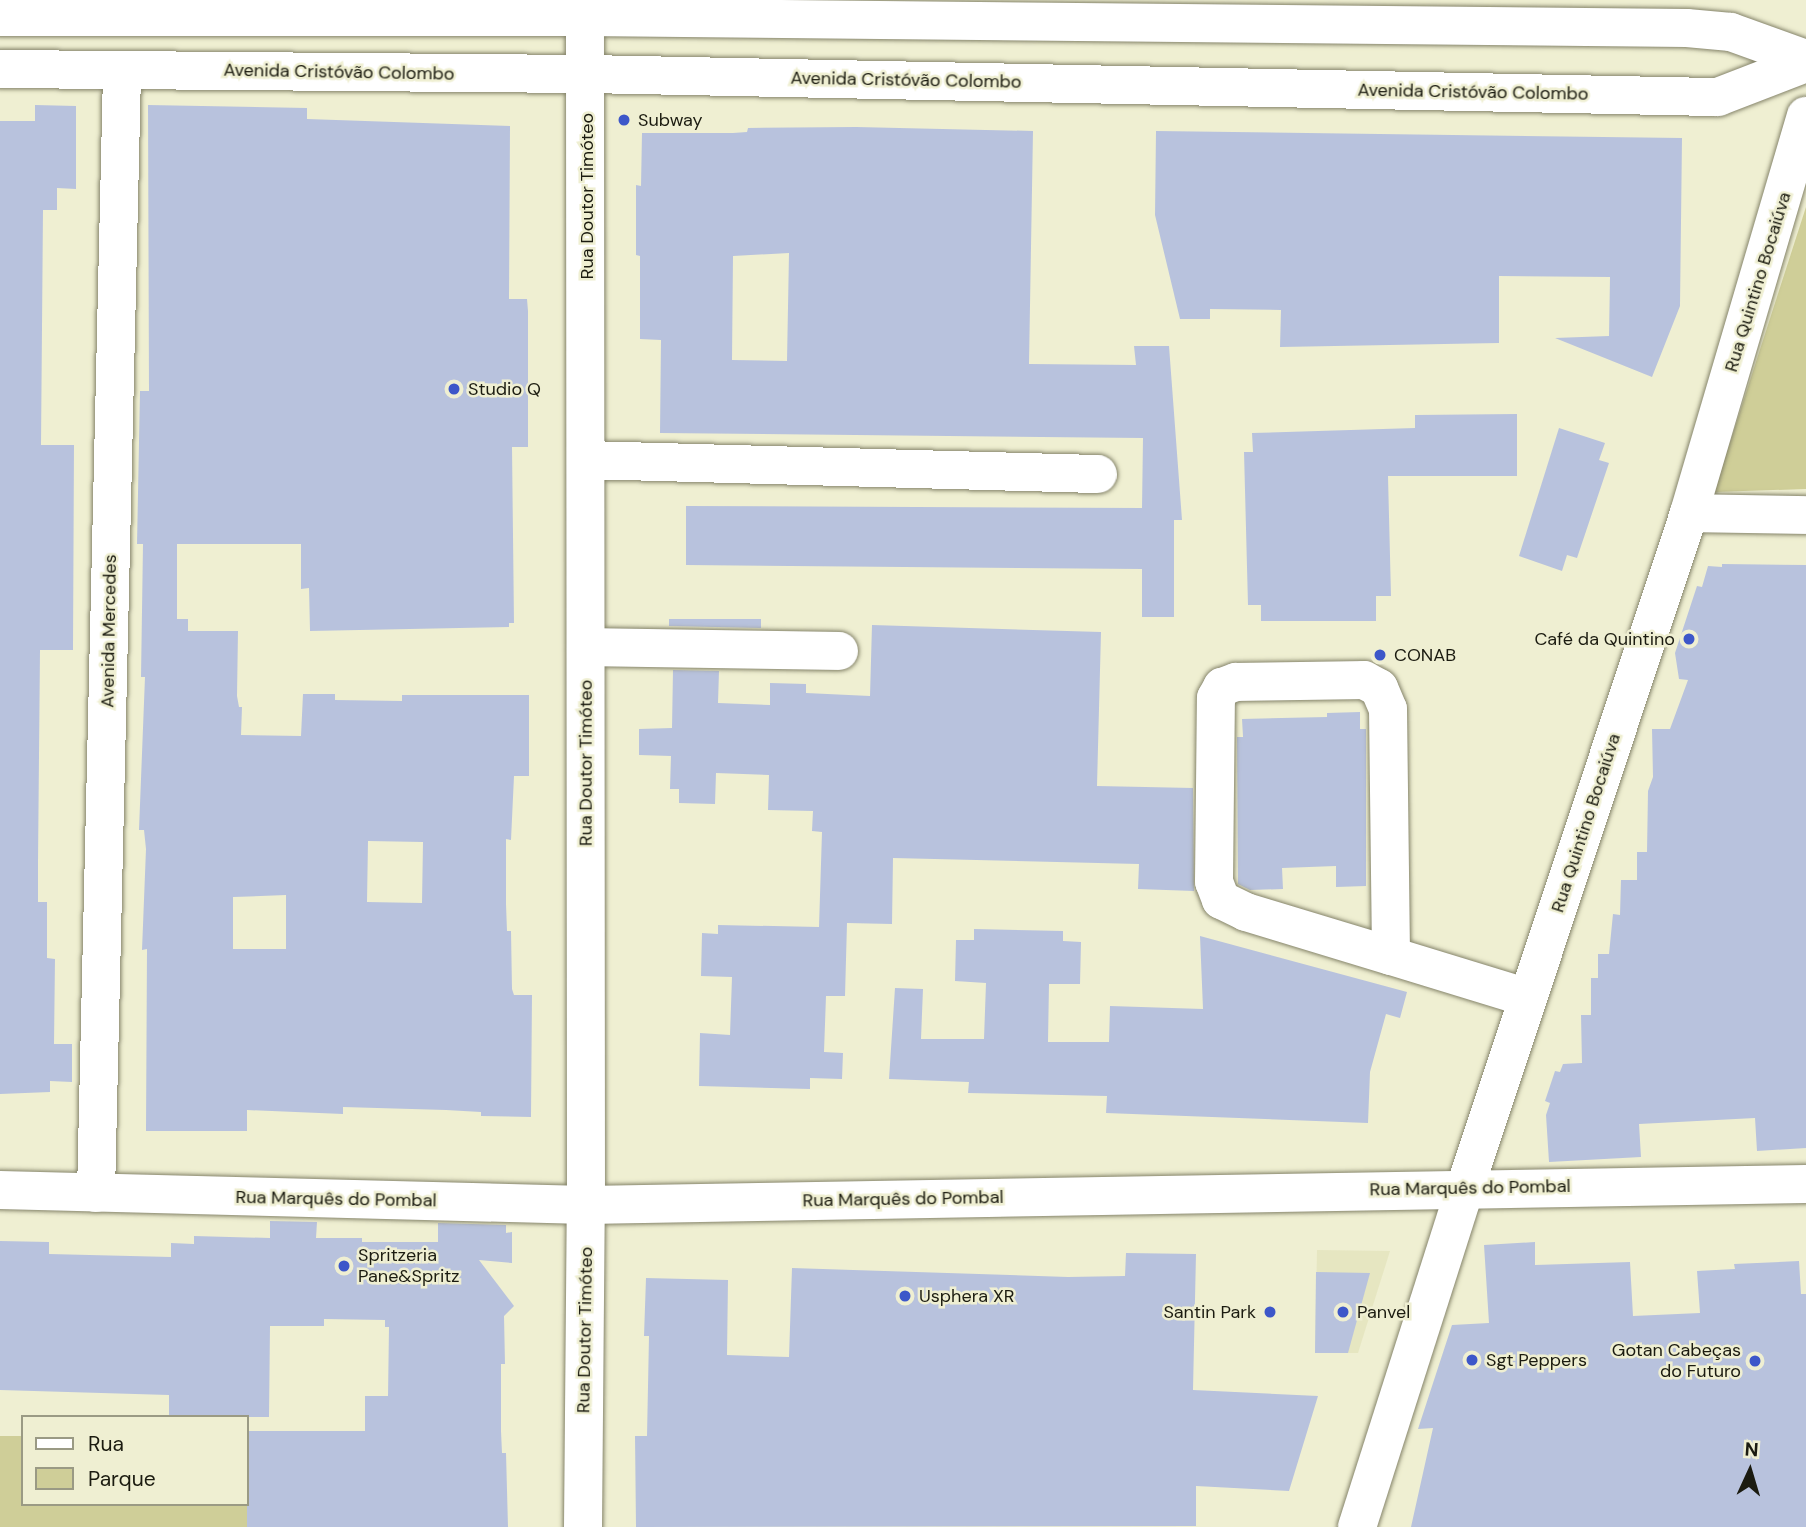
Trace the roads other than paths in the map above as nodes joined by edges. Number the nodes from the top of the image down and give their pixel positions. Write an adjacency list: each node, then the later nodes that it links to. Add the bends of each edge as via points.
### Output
1 (585, 9): 2 (street, Avenida Cristóvão Colombo); 3 (street, Avenida Cristóvão Colombo, via 1687,29 1731,32); 6 (street, Rua Doutor Timóteo)
2 (0, 17)
3 (1806, 61): 6 (street, Avenida Cristóvão Colombo, via 1718,97)
4 (0, 69): 5 (street, Avenida Cristóvão Colombo)
5 (122, 70): 6 (street, Avenida Cristóvão Colombo); 19 (street, Avenida Mercedes)
6 (587, 74): 8 (street, Rua Doutor Timóteo)
7 (1806, 116): 10 (street, Rua Quintino Bocaiúva)
8 (586, 460): 9 (street); 12 (street, Rua Doutor Timóteo)
9 (1098, 474)
10 (1689, 513): 11 (street); 15 (street, Rua Quintino Bocaiúva)
11 (1806, 515)
12 (586, 647): 13 (street); 20 (street, Rua Doutor Timóteo)
13 (839, 651)
14 (1391, 956): 14 (street, via 1246,912 1221,900 1214,869 1216,698 1222,687 1236,682 1364,680 1379,688 1388,709); 15 (street)
15 (1528, 999): 17 (street, Rua Quintino Bocaiúva)
16 (1806, 1184): 17 (street, Rua Marquês do Pombal)
17 (1465, 1188): 20 (street, Rua Marquês do Pombal); 22 (street, Rua Quintino Bocaiúva)
18 (0, 1190): 19 (street, Rua Marquês do Pombal)
19 (96, 1193): 20 (street, Rua Marquês do Pombal)
20 (586, 1205): 21 (street, Rua Doutor Timóteo)
21 (583, 1527)
22 (1357, 1527)

